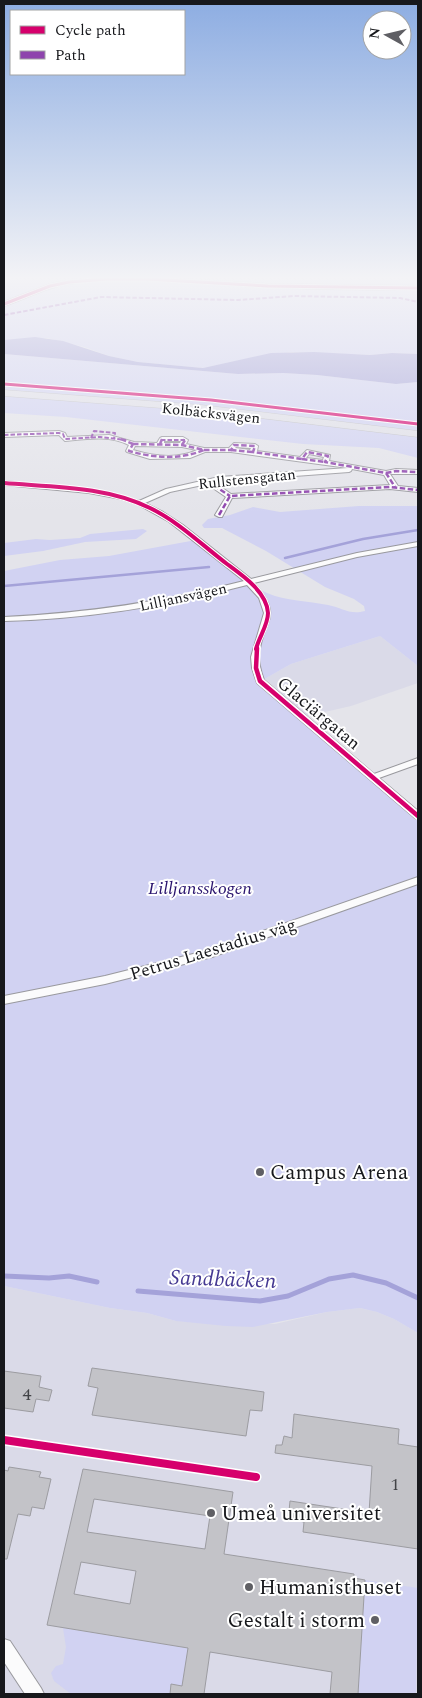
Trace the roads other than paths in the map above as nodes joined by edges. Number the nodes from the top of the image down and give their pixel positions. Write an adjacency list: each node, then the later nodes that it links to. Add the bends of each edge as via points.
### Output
1 (4, 395): 3 (highway, Kolbäcksvägen, via 237,415)
2 (4, 435): 4 (street, via 53,433 62,434 65,439)
3 (418, 436)
4 (93, 438): 5 (street, via 97,443); 5 (street, via 94,431 104,431 114,432)
5 (112, 439): 6 (street)
6 (133, 444): 7 (street); 7 (street, via 130,451 150,457 190,456)
7 (204, 450): 9 (street, via 231,450 236,444 253,445 256,447 253,452)
8 (418, 467): 10 (street, via 400,465)
9 (357, 469): 12 (street); 13 (street, Rullstensgatan)
10 (396, 471): 11 (street); 12 (street)
11 (418, 472)
12 (386, 473): 15 (street)
13 (207, 481): 17 (street); 18 (street, Rullstensgatan, via 168,490)
14 (4, 483): 18 (street, via 88,491)
15 (395, 487): 16 (street); 17 (street)
16 (417, 492)
17 (230, 496): 19 (street)
18 (140, 503): 21 (street, via 166,517)
19 (219, 515)
20 (418, 544): 21 (street, Lilljansvägen, via 354,555)
21 (249, 582): 22 (street, Lilljansvägen, via 129,608 70,616); 24 (street, Glaciärgatan, via 268,613 255,650 256,672 260,681)
22 (4, 619)
23 (418, 761): 24 (street)
24 (373, 777): 25 (street, Glaciärgatan)
25 (418, 816)
26 (418, 880): 27 (street, Petrus Laestadius väg, via 208,954 105,980)
27 (4, 1000)
28 (4, 1647): 29 (street)
29 (35, 1694)

